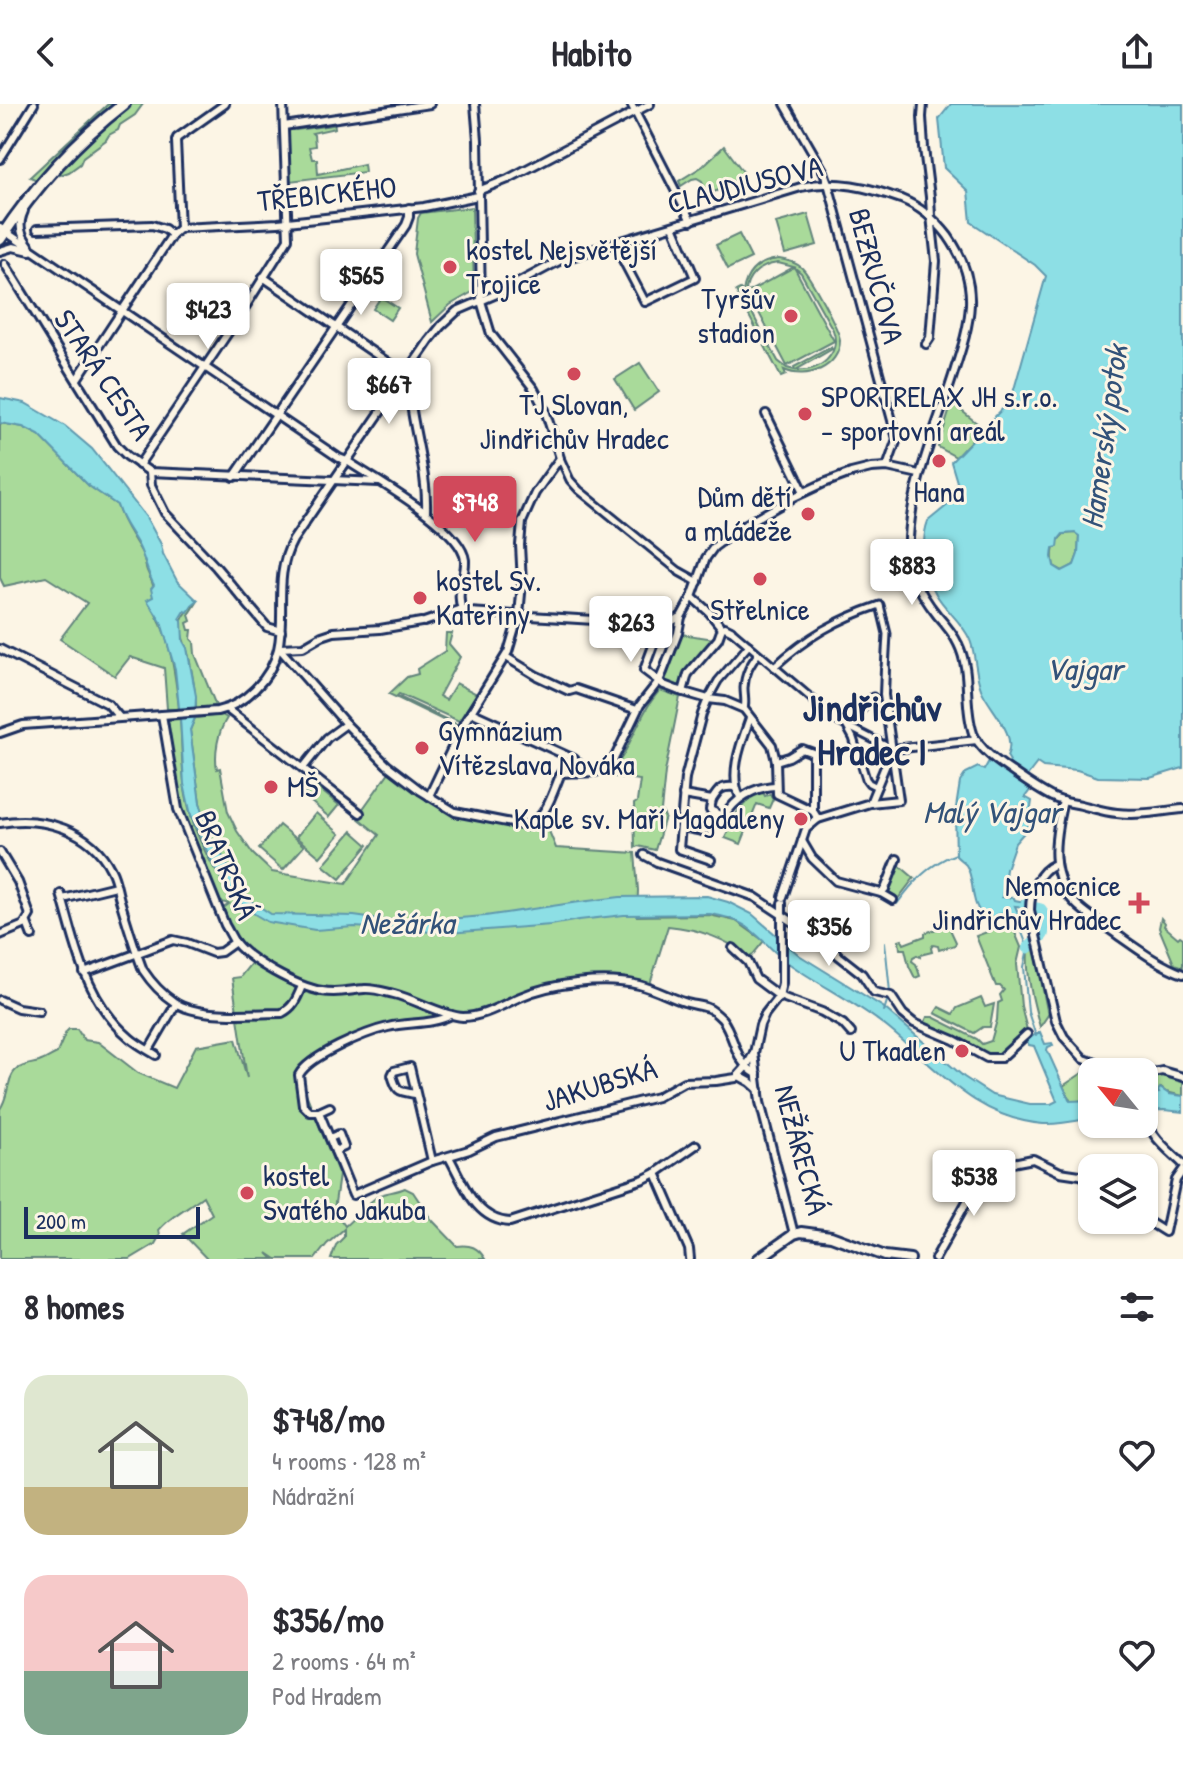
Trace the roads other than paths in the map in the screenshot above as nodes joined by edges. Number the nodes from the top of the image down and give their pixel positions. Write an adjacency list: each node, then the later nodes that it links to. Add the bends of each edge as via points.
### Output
1 (34, 104): 13 (street)
2 (124, 104): 16 (main road, via 72,151)
3 (225, 104): 22 (street, via 177,138)
4 (283, 104): 12 (street)
5 (430, 104): 12 (street)
6 (475, 104): 15 (street)
7 (631, 104): 11 (street)
8 (650, 104): 11 (street, TŘEBICKÉHO)
9 (785, 104): 14 (street, BEZRUČOVA)
10 (923, 104): 18 (street)
11 (635, 112): 15 (street, TŘEBICKÉHO); 20 (street)
12 (284, 126): 19 (street)
13 (0, 159)
14 (828, 183): 18 (street, CLAUDIUSOVA, via 886,194); 20 (street, CLAUDIUSOVA); 45 (street, BEZRUČOVA, via 897,439)
15 (478, 194): 17 (street, TŘEBICKÉHO); 31 (street)
16 (28, 202): 24 (main road); 28 (street, via 21,230)
17 (409, 208): 19 (street, TŘEBICKÉHO); 33 (street, via 406,225)
18 (931, 216): 34 (street, via 936,261); 47 (street, via 958,252 970,306 962,347)
19 (287, 221): 22 (street, TŘEBICKÉHO); 30 (street, via 288,239)
20 (691, 221): 21 (street, CLAUDIUSOVA)
21 (673, 226): 26 (street, CLAUDIUSOVA); 26 (street, via 695,278 645,302)
22 (180, 228): 25 (street)
23 (37, 229): 25 (street, via 152,225)
24 (2, 233): 28 (street)
25 (172, 235): 32 (street)
26 (614, 243): 31 (street, CLAUDIUSOVA, via 559,261)
27 (0, 251): 28 (street, via 16,247)
28 (37, 253): 32 (street)
29 (5, 264): 37 (street, STARÁ CESTA)
30 (263, 277): 33 (street); 35 (street)
31 (481, 301): 36 (street, CLAUDIUSOVA, via 448,318); 42 (street, via 491,334 545,410)
32 (122, 312): 35 (street); 37 (street)
33 (336, 327): 36 (street); 41 (street)
34 (926, 344)
35 (205, 366): 41 (street); 44 (street)
36 (408, 374): 38 (street); 39 (street, CLAUDIUSOVA)
37 (77, 379): 44 (street, STARÁ CESTA, via 117,446)
38 (410, 396): 39 (street); 52 (street)
39 (392, 397): 43 (street, CLAUDIUSOVA)
40 (766, 414): 51 (street)
41 (276, 415): 43 (street); 48 (street)
42 (560, 458): 53 (street, via 579,490); 57 (street, via 522,522)
43 (347, 461): 49 (street, CLAUDIUSOVA); 50 (street)
44 (139, 465): 46 (street, STARÁ CESTA)
45 (887, 467): 47 (street); 51 (street, via 851,473)
46 (150, 472): 48 (street, STARÁ CESTA); 62 (street, via 165,513 267,627)
47 (919, 474): 85 (street, via 908,542 911,570 962,652)
48 (234, 477): 49 (street, STARÁ CESTA)
49 (334, 482): 50 (street, STARÁ CESTA); 62 (street, CLAUDIUSOVA, via 288,547)
50 (379, 482): 52 (street)
51 (804, 492): 54 (street, via 714,547)
52 (426, 513): 56 (street, via 463,553)
53 (680, 572): 54 (street)
54 (698, 582): 55 (street)
55 (692, 597): 58 (street); 60 (street)
56 (462, 609): 57 (street); 64 (street, via 422,622 334,632 303,647)
57 (519, 615): 59 (street); 67 (street)
58 (681, 617): 59 (street); 70 (street)
59 (661, 624): 70 (street, via 644,670)
60 (722, 628): 61 (street); 71 (street, via 688,674)
61 (731, 630): 63 (street)
62 (281, 631): 64 (street, CLAUDIUSOVA)
63 (749, 645): 66 (street); 74 (street)
64 (279, 648): 75 (street, via 265,678); 82 (street)
65 (0, 649): 80 (street, via 108,704)
66 (758, 654): 68 (street); 76 (street, via 747,669)
67 (506, 657): 77 (street, via 569,691); 78 (street)
68 (774, 667): 69 (street, via 809,637 880,605 887,634); 83 (street)
69 (885, 669): 72 (street)
70 (659, 681): 71 (street); 77 (street)
71 (683, 692): 74 (street)
72 (884, 695): 73 (street); 86 (street)
73 (873, 697): 83 (street)
74 (708, 699): 76 (street); 93 (street)
75 (227, 709): 79 (street); 88 (street)
76 (744, 709): 81 (street)
77 (637, 710): 89 (street, via 608,768)
78 (471, 712): 89 (street, via 574,759); 94 (street)
79 (164, 715): 80 (street); 119 (street, BRATRSKÁ, via 178,809)
80 (119, 717): 84 (street, via 23,725)
81 (750, 718): 87 (street, via 772,745); 91 (street)
82 (346, 724): 88 (street); 94 (street, via 387,765)
83 (847, 726): 86 (street); 92 (street, via 867,782)
84 (0, 733)
85 (977, 740): 86 (street); 97 (street, via 1003,766)
86 (893, 749): 92 (street); 98 (street, via 899,800)
87 (776, 761): 90 (street); 100 (street, via 802,749 813,753)
88 (303, 768): 102 (street)
89 (580, 771): 94 (street, via 561,773 544,812 527,826 455,812)
90 (775, 786): 95 (street); 100 (street, via 779,797)
91 (734, 787): 95 (street); 96 (street, via 724,786)
92 (877, 787): 98 (street)
93 (683, 795): 96 (street); 105 (street)
94 (429, 796)
95 (740, 797): 101 (street, via 724,817)
96 (712, 800): 101 (street, via 709,807)
97 (1063, 801): 99 (street, via 1115,813); 111 (street)
98 (870, 803): 103 (street)
99 (1183, 809)
100 (813, 811): 103 (street)
101 (714, 812): 105 (street, via 703,831)
102 (360, 813)
103 (818, 819): 106 (street, NEŽÁRECKÁ)
104 (0, 823): 112 (street, via 40,822 67,829 100,853)
105 (682, 827): 110 (street, via 679,849)
106 (802, 841): 113 (street, via 833,879); 115 (street, NEŽÁRECKÁ)
107 (0, 852): 116 (street, via 23,894 30,915)
108 (644, 855): 115 (street, via 755,897)
109 (897, 859): 113 (street)
110 (711, 860)
111 (1055, 864): 123 (street, via 1078,906 1149,957); 135 (street, via 1039,877 1030,906 1056,1021)
112 (116, 886): 121 (street); 122 (street, via 62,897)
113 (881, 893): 114 (street)
114 (893, 900)
115 (781, 914): 125 (street, NEŽÁRECKÁ); 131 (street, via 824,939 874,992 889,995 914,1023 987,1058 1001,1058)
116 (27, 923): 117 (street); 118 (street)
117 (0, 935)
118 (32, 936)
119 (235, 942): 121 (street, via 213,953 173,940); 124 (street, BRATRSKÁ, via 253,959)
120 (733, 948): 125 (street, via 756,979)
121 (136, 953): 122 (street); 127 (street, via 151,982)
122 (84, 973): 132 (street, via 106,1014)
123 (1183, 974)
124 (302, 986): 127 (street, via 282,1013 218,1014); 129 (street, BRATRSKÁ, via 323,992 379,991)
125 (779, 996): 130 (street, via 822,1012); 133 (street, NEŽÁRECKÁ, via 760,1025)
126 (0, 1000): 128 (street)
127 (176, 1004): 132 (street)
128 (39, 1011)
129 (451, 1015): 136 (street, BRATRSKÁ, via 476,1015 565,985 635,984 715,1012); 144 (street, BRATRSKÁ, via 386,1027 309,1062 299,1075 303,1105)
130 (851, 1033)
131 (1027, 1034)
132 (149, 1050): 134 (street)
133 (754, 1053): 136 (street); 138 (street, NEŽÁRECKÁ)
134 (156, 1055)
135 (1084, 1058)
136 (746, 1067): 138 (street); 139 (street)
137 (1158, 1072): 140 (street)
138 (757, 1074): 141 (street, NEŽÁRECKÁ)
139 (739, 1076): 141 (street); 147 (street, JAKUBSKÁ, via 684,1082 657,1097 496,1137)
140 (1183, 1077)
141 (759, 1090): 153 (street, NEŽÁRECKÁ)
142 (415, 1094): 142 (street, via 410,1067 394,1071 398,1091); 148 (street)
143 (330, 1107): 144 (street)
144 (319, 1112): 148 (street, JAKUBSKÁ, via 330,1138 339,1134 344,1147 335,1151 353,1195)
145 (1156, 1138): 149 (street)
146 (696, 1145): 150 (street)
147 (449, 1157): 148 (street, JAKUBSKÁ); 150 (street, via 482,1212 504,1222)
148 (432, 1161)
149 (1183, 1167): 152 (street, via 1165,1232)
150 (656, 1173): 155 (street)
151 (1078, 1175): 158 (street, via 1033,1159 1002,1165 971,1194)
152 (1158, 1228)
153 (794, 1234): 154 (street, NEŽÁRECKÁ, via 822,1234); 156 (street)
154 (884, 1258): 157 (street, NEŽÁRECKÁ)
155 (690, 1259)
156 (758, 1259)
157 (910, 1259)
158 (935, 1259)

